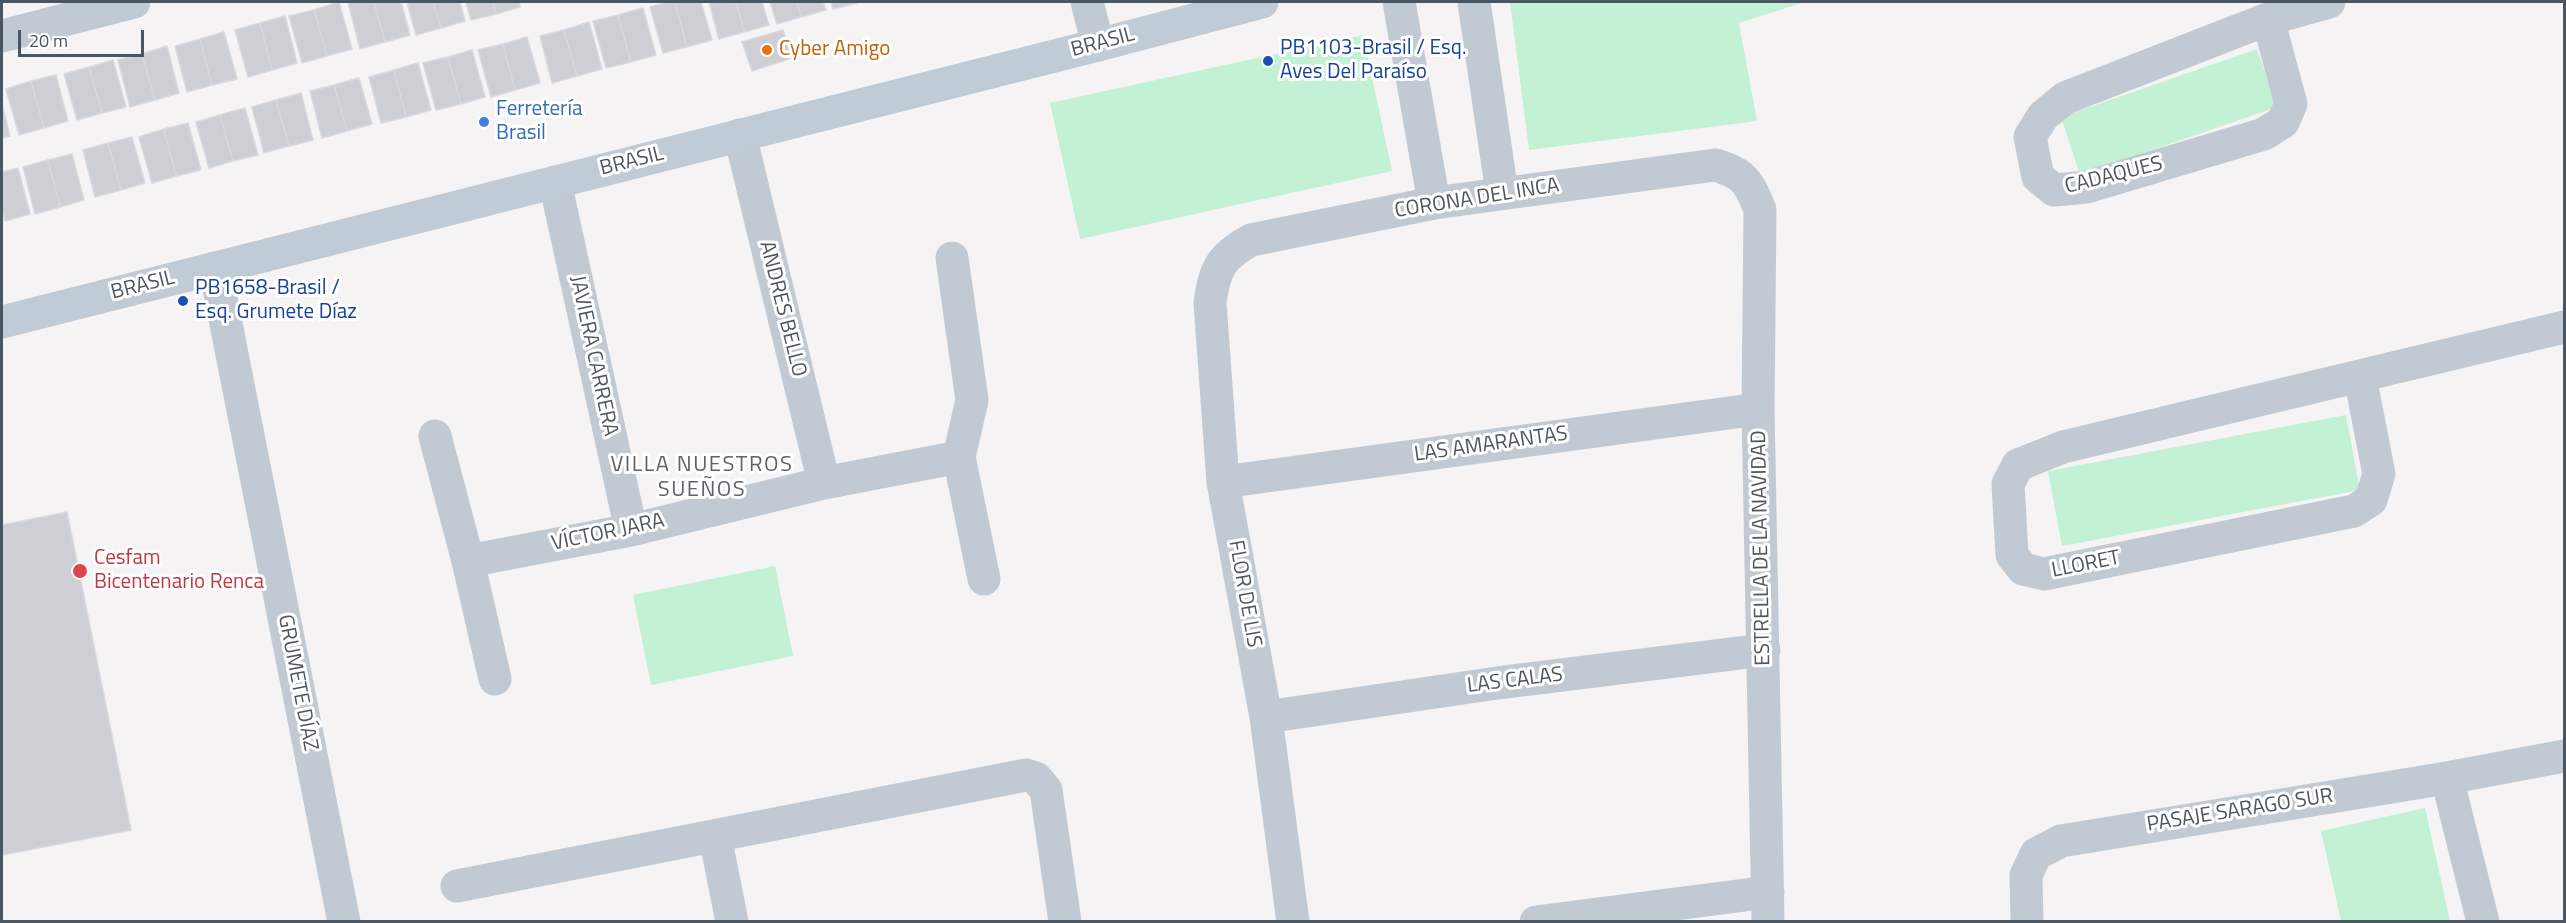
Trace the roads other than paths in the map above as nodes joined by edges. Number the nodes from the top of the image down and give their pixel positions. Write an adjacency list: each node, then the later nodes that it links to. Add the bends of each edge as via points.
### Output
1 (134, 2): 8 (street)
2 (1087, 2): 9 (street)
3 (1262, 2): 9 (main road, BRASIL)
4 (1399, 2): 14 (street)
5 (1474, 2): 13 (street)
6 (2329, 2): 7 (street, CADAQUES)
7 (2268, 19): 7 (street, CADAQUES, via 2065,98 2043,116 2030,137 2038,177 2054,190 2087,187 2265,134 2283,122 2292,104)
8 (2, 36)
9 (1098, 45): 10 (main road, BRASIL)
10 (740, 135): 12 (main road, BRASIL); 25 (street, ANDRES BELLO)
11 (1744, 178): 13 (street, CORONA DEL INCA, via 1714,165); 21 (street, ESTRELLA DE LA NAVIDAD, via 1760,210)
12 (555, 182): 17 (main road, BRASIL); 26 (street, JAVIERA CARRERA)
13 (1502, 193): 14 (street, CORONA DEL INCA)
14 (1434, 203): 16 (street, CORONA DEL INCA, via 1251,240 1232,250)
15 (952, 258): 23 (street, via 972,400)
16 (1219, 266): 24 (street, FLOR DE LIS, via 1210,303)
17 (215, 268): 18 (main road, BRASIL); 37 (street, GRUMETE DÍAZ)
18 (2, 322)
19 (2565, 327): 20 (street, LLORET)
20 (2360, 377): 20 (street, LLORET, via 2063,447 2018,465 2008,484 2012,555 2023,569 2044,574 2354,511 2371,500 2379,474)
21 (1758, 409): 24 (street, LAS AMARANTAS); 29 (street, ESTRELLA DE LA NAVIDAD)
22 (435, 436): 27 (street)
23 (959, 457): 25 (street, VÍCTOR JARA); 28 (street)
24 (1223, 482): 31 (street, FLOR DE LIS)
25 (824, 483): 26 (street, VÍCTOR JARA)
26 (631, 530): 27 (street, VÍCTOR JARA)
27 (468, 561): 30 (street)
28 (984, 579)
29 (1764, 650): 31 (street, LAS CALAS); 36 (street, ESTRELLA DE LA NAVIDAD)
30 (495, 679)
31 (1266, 717): 40 (street, FLOR DE LIS)
32 (2565, 756): 33 (street, PASAJE SARAGO SUR)
33 (2446, 778): 42 (street, PASAJE SARAGO SUR, via 2061,841 2036,854 2026,875); 43 (street)
34 (715, 836): 35 (street); 38 (street); 39 (street, via 1026,775 1036,778 1046,789)
35 (457, 886)
36 (1768, 907): 41 (street)
37 (344, 921)
38 (732, 921)
39 (1065, 921)
40 (1293, 921)
41 (1536, 921)
42 (2027, 921)
43 (2483, 921)

